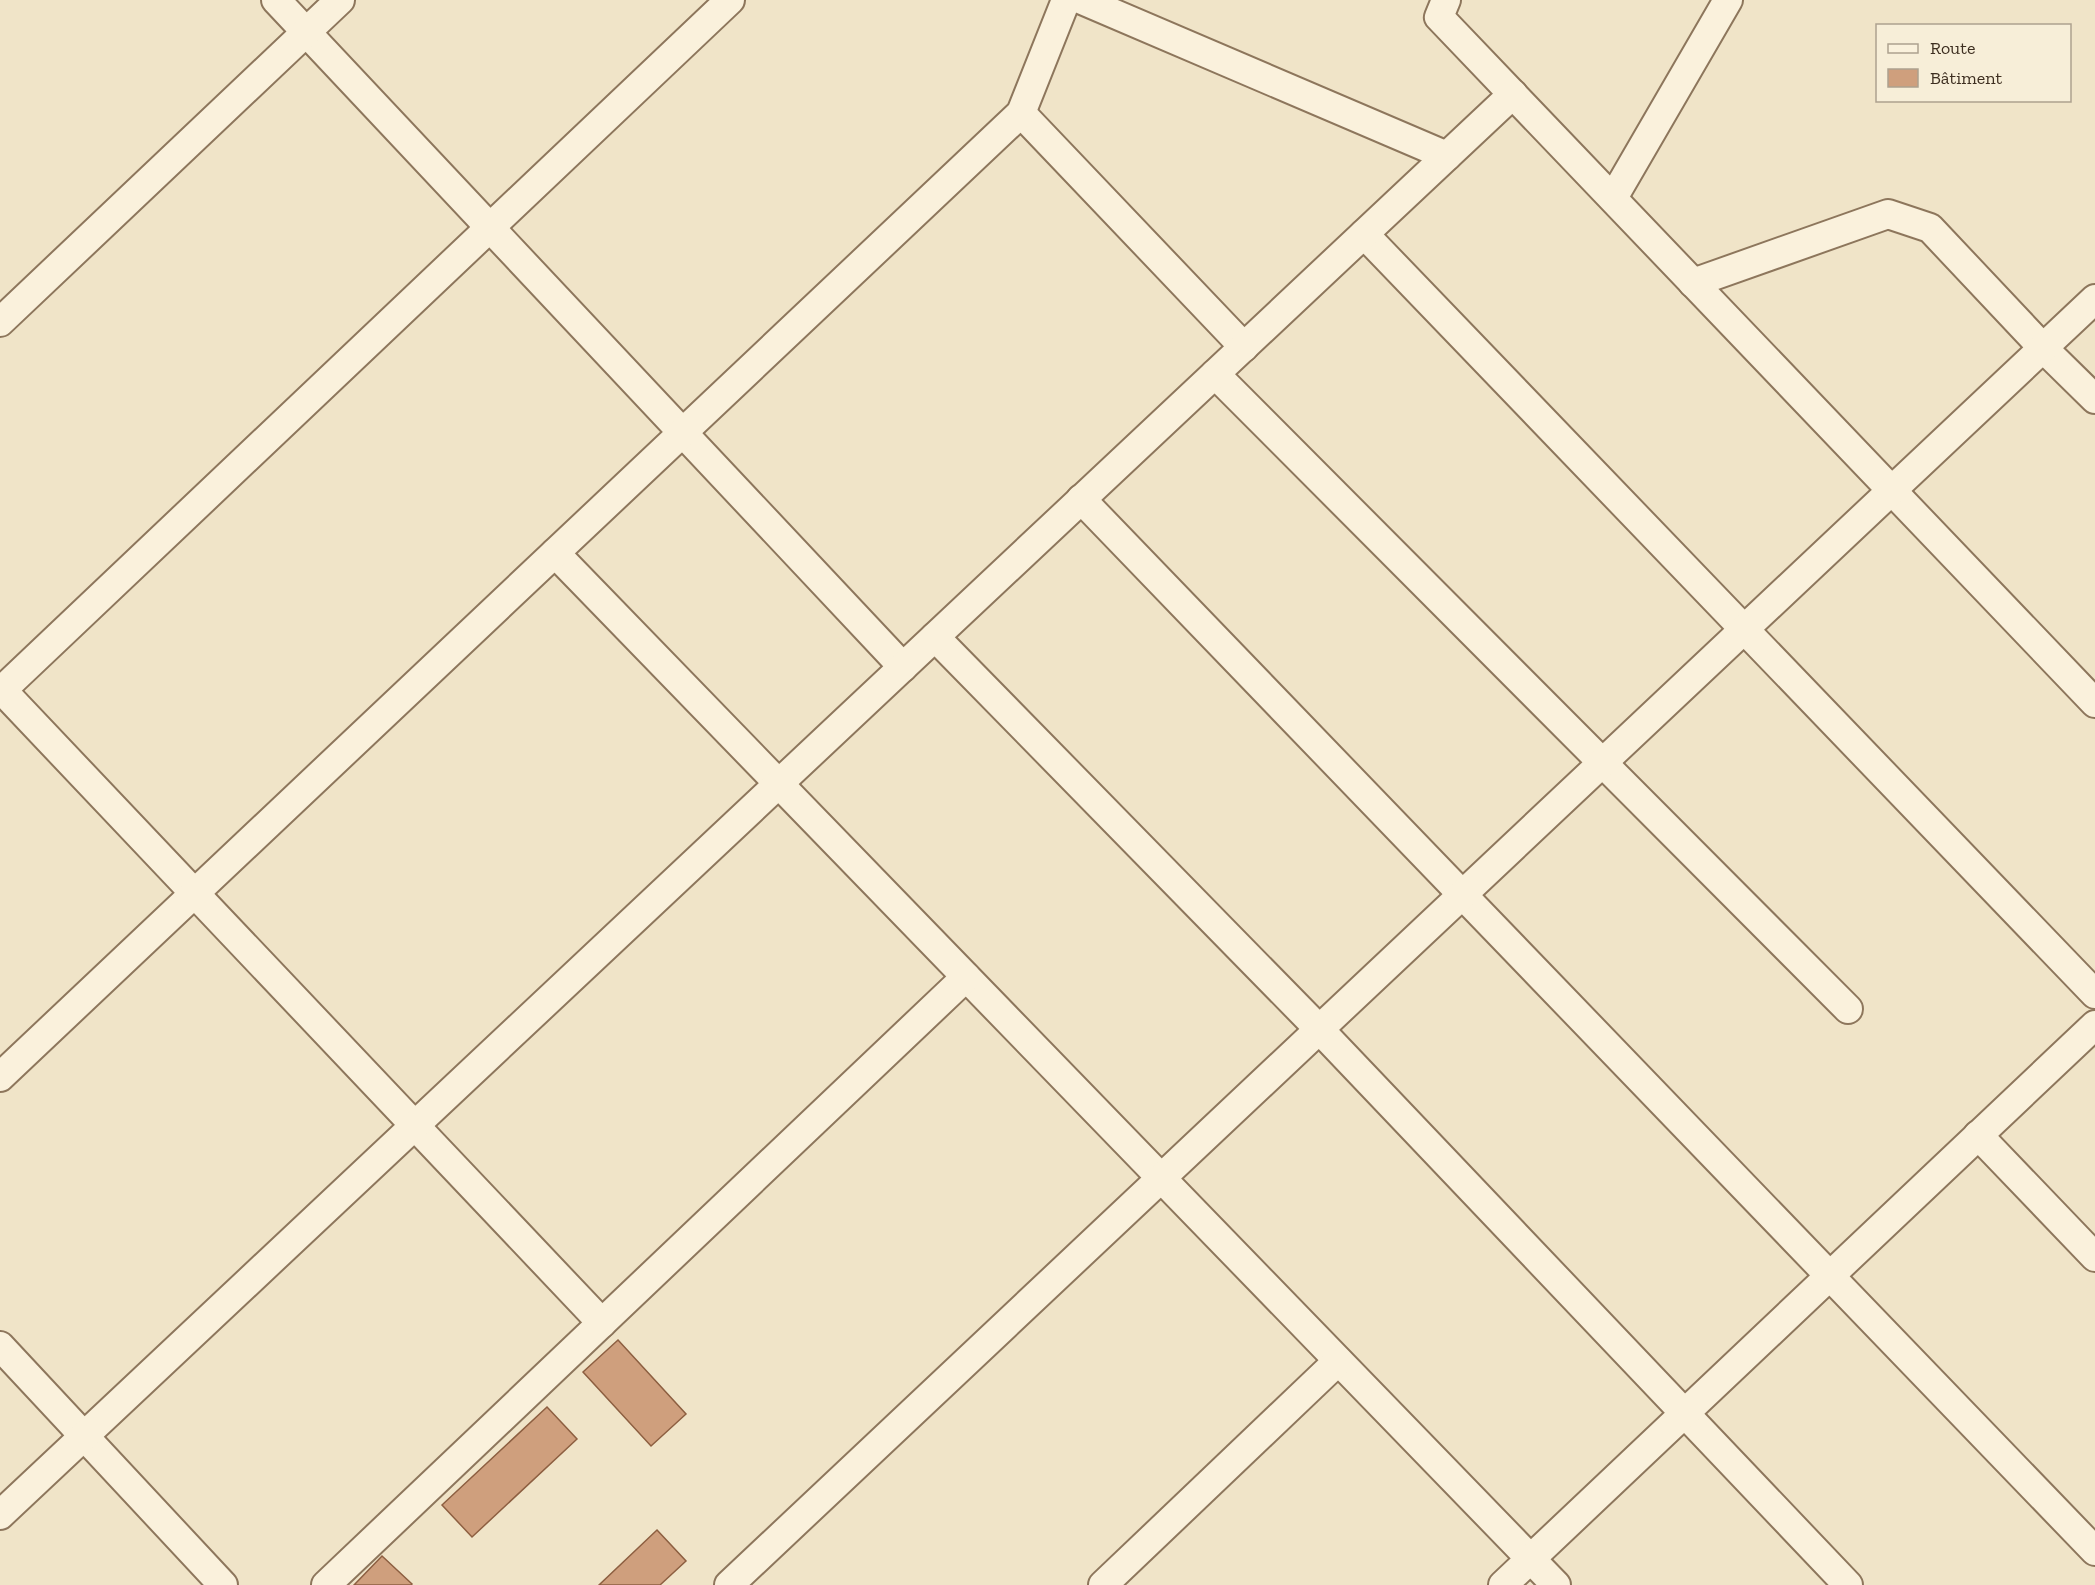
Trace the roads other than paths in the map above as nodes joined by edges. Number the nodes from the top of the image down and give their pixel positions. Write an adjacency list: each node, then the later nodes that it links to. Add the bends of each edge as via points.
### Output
1 (276, 0): 8 (street)
2 (340, 0): 8 (street)
3 (730, 0): 13 (street)
4 (1066, 0): 10 (street)
5 (1082, 0): 11 (street)
6 (1446, 0): 9 (street, via 1439,17)
7 (1728, 0): 12 (street)
8 (306, 32): 13 (street); 17 (street)
9 (1513, 94): 11 (street); 12 (street)
10 (1021, 113): 18 (street); 22 (street)
11 (1447, 156): 14 (street)
12 (1612, 198): 15 (street)
13 (490, 228): 22 (street); 29 (street)
14 (1364, 234): 18 (street); 26 (street)
15 (1693, 283): 19 (street, via 1888,214 1930,228); 23 (street)
16 (2095, 299): 19 (street)
17 (0, 322)
18 (1244, 347): 20 (street)
19 (2043, 348): 21 (street); 23 (street)
20 (1215, 374): 24 (street); 31 (street)
21 (2095, 399)
22 (682, 433): 25 (street); 28 (street)
23 (1892, 490): 26 (street); 30 (street)
24 (1081, 500): 27 (street); 34 (street)
25 (555, 553): 32 (street); 33 (street)
26 (1744, 629): 31 (street); 36 (street)
27 (935, 637): 28 (street); 39 (street)
28 (903, 667): 32 (street)
29 (1, 690): 33 (street)
30 (2095, 703)
31 (1602, 763): 34 (street); 37 (street)
32 (779, 784): 35 (street); 41 (street)
33 (195, 893): 40 (street); 41 (street)
34 (1462, 895): 39 (street); 45 (street)
35 (966, 977): 43 (street); 46 (street)
36 (2095, 994)
37 (1848, 1009)
38 (2095, 1025): 42 (street)
39 (1319, 1029): 43 (street); 49 (street)
40 (0, 1077)
41 (415, 1125): 46 (street); 50 (street)
42 (1978, 1136): 44 (street); 45 (street)
43 (1161, 1178): 48 (street); 56 (street)
44 (2095, 1257)
45 (1829, 1276): 49 (street); 52 (street)
46 (602, 1323): 55 (street)
47 (0, 1346): 50 (street)
48 (1338, 1360): 53 (street); 57 (street)
49 (1684, 1414): 53 (street); 60 (street)
50 (84, 1436): 51 (street); 54 (street)
51 (0, 1515)
52 (2095, 1551)
53 (1531, 1558): 58 (street); 59 (street)
54 (223, 1585)
55 (326, 1585)
56 (729, 1585)
57 (1103, 1585)
58 (1503, 1585)
59 (1556, 1585)
60 (1848, 1585)

